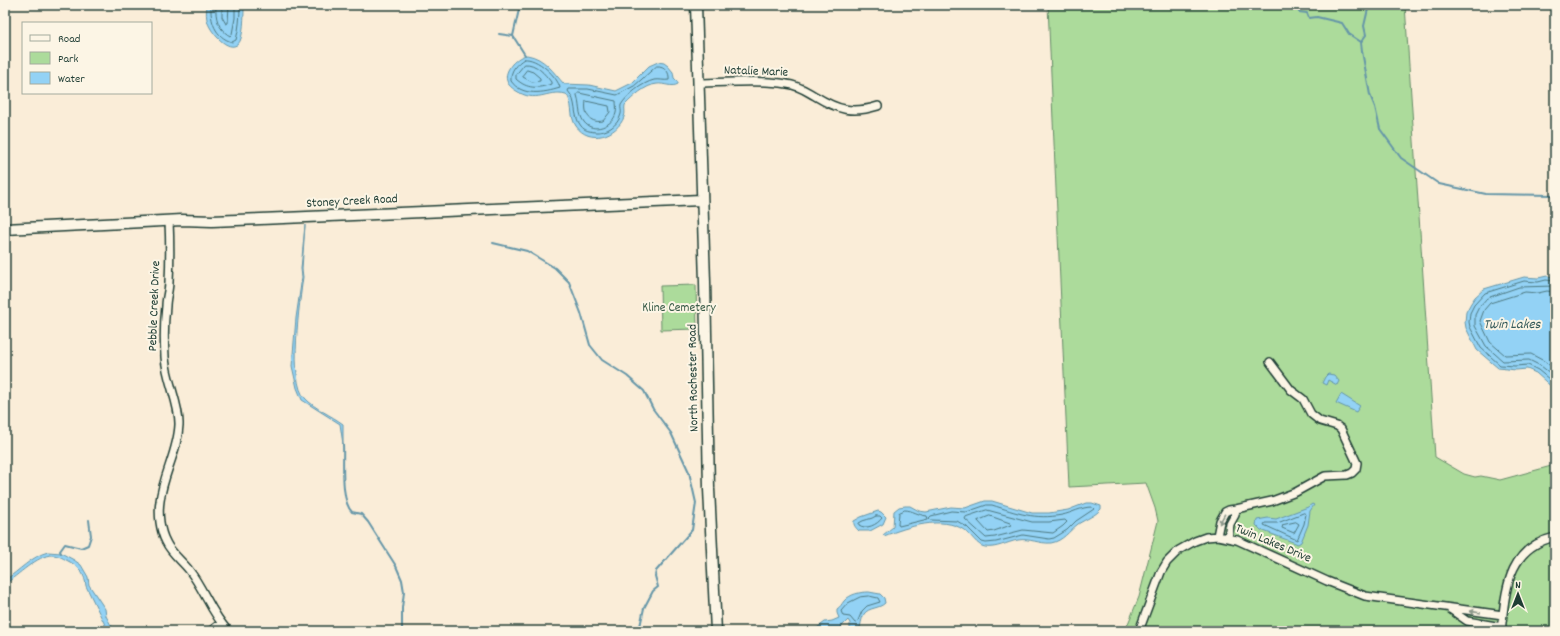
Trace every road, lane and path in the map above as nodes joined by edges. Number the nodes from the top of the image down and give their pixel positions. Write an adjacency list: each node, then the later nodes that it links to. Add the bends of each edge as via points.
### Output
1 (696, 5): 2 (street, North Rochester Road)
2 (698, 83): 3 (street, Natalie Marie, via 787,84 801,87 834,107 864,110); 4 (street, North Rochester Road)
3 (878, 106)
4 (701, 200): 5 (street, Stoney Creek Road); 18 (street, North Rochester Road, via 710,519)
5 (169, 222): 6 (street, Stoney Creek Road); 14 (street, Pebble Creek Drive, via 165,359 179,425 177,440 162,486 160,516 166,543 189,569)
6 (5, 229)
7 (1270, 362): 8 (street, via 1291,390 1303,399 1311,414 1320,422 1341,429 1357,468 1350,474 1325,476 1286,496)
8 (1236, 509): 9 (street, one-way to 9, via 1225,512 1218,524); 11 (street)
9 (1217, 536): 11 (street, Twin Lakes Drive); 19 (street, Twin Lakes Drive, via 1190,543 1167,562)
10 (1555, 536): 13 (street, via 1537,543 1518,559 1509,580)
11 (1228, 538): 12 (street, Twin Lakes Drive, via 1349,591 1377,598)
12 (1448, 608): 13 (street, Twin Lakes Drive, one-way to 12); 15 (street, Twin Lakes Drive, via 1467,621)
13 (1503, 615): 15 (street)
14 (221, 623): 16 (street); 17 (street, Pebble Creek Drive)
15 (1501, 629)
16 (211, 631)
17 (228, 631)
18 (716, 631)
19 (1139, 631)

